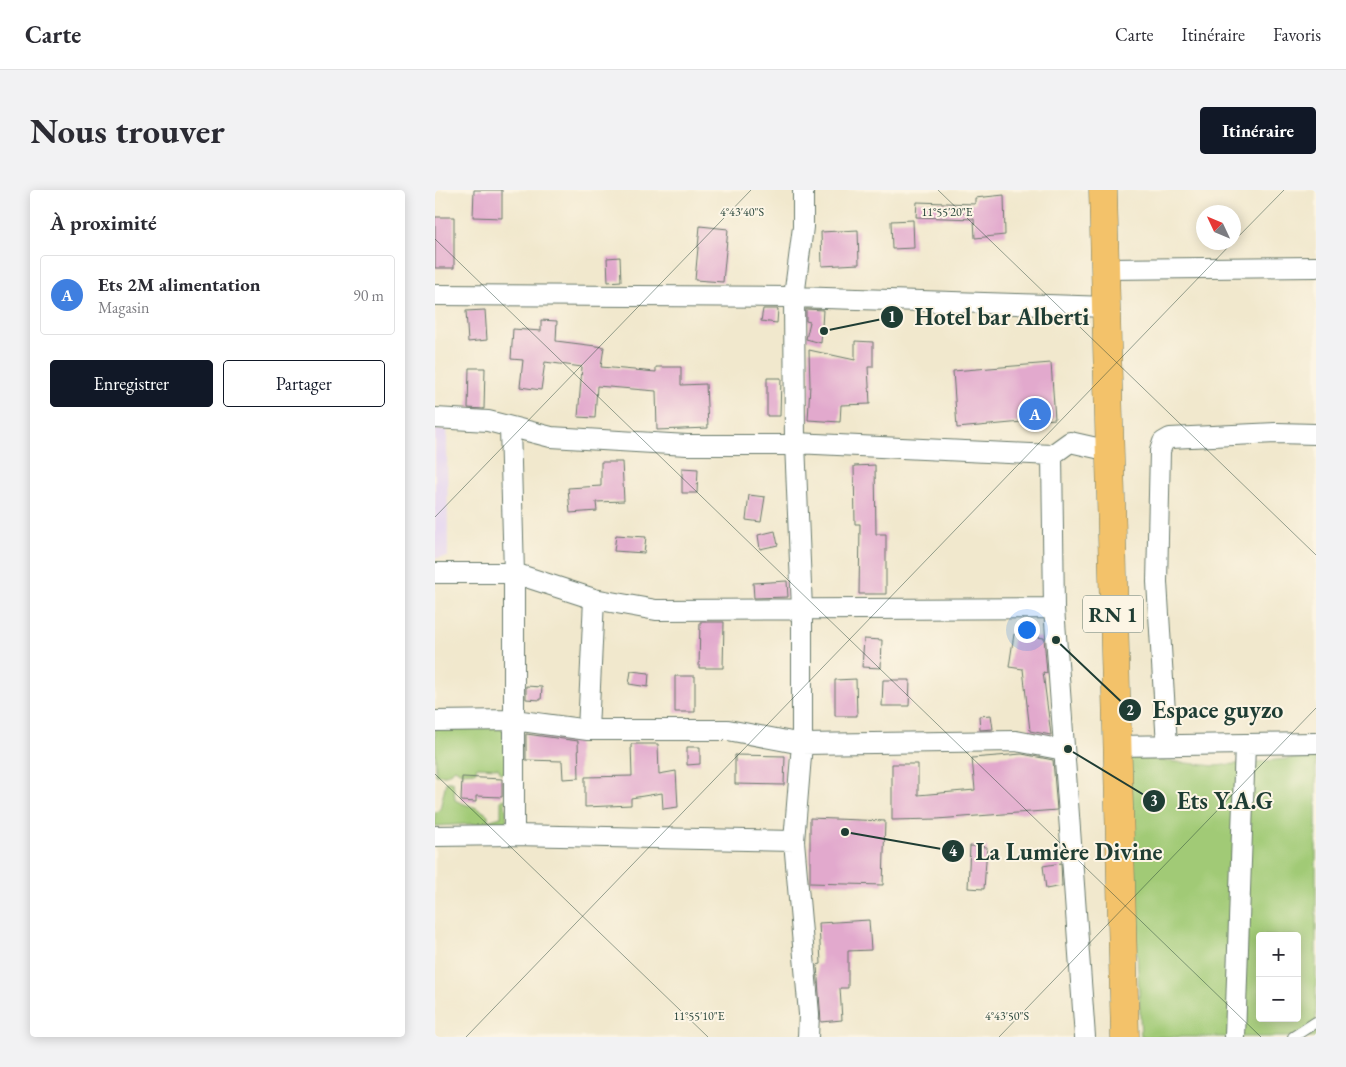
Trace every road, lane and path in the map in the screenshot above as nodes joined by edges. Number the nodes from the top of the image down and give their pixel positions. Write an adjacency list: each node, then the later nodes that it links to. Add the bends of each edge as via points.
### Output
1 (803, 190): 6 (street, via 803,226)
2 (1103, 190): 4 (highway, RN 1)
3 (1316, 268): 4 (street)
4 (1106, 269): 7 (highway, RN 1)
5 (435, 295): 6 (street)
6 (794, 297): 7 (street); 11 (street)
7 (1108, 307): 12 (highway, RN 1)
8 (435, 418): 9 (street, via 488,421)
9 (510, 428): 11 (street, via 551,437 687,445); 15 (street)
10 (1316, 434): 25 (street, via 1170,438 1163,442 1160,451 1157,582)
11 (795, 443): 13 (street); 18 (street)
12 (1110, 451): 13 (street, via 1070,442); 26 (highway, RN 1)
13 (1052, 455): 17 (street)
14 (435, 573): 15 (street)
15 (514, 573): 16 (street); 19 (street)
16 (594, 599): 18 (street, via 656,610); 21 (street)
17 (1053, 608): 18 (street); 27 (street)
18 (801, 609): 23 (street)
19 (513, 720): 20 (street); 21 (street); 28 (street)
20 (435, 721)
21 (588, 730): 23 (street, via 728,730)
22 (1316, 743): 24 (street)
23 (801, 744): 27 (street, via 1016,741); 30 (street)
24 (1245, 744): 25 (street); 35 (street)
25 (1167, 745): 26 (street)
26 (1117, 746): 34 (highway, RN 1)
27 (1064, 750): 33 (street)
28 (514, 835): 29 (street); 30 (street)
29 (435, 836)
30 (794, 841): 32 (street, via 809,1014)
31 (1316, 1022): 36 (lane)
32 (808, 1037)
33 (1085, 1037)
34 (1125, 1037)
35 (1235, 1037)
36 (1293, 1037)

